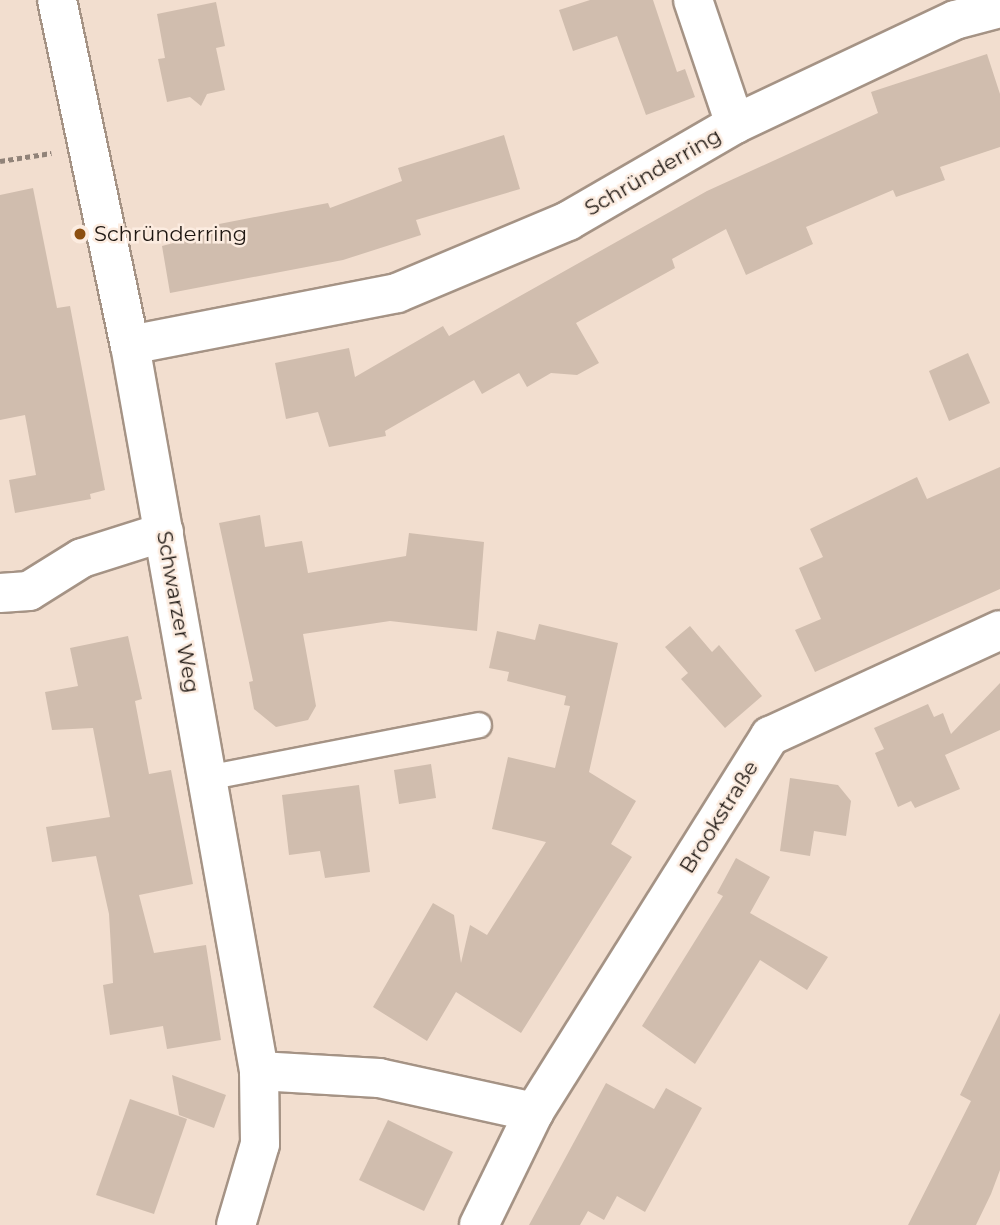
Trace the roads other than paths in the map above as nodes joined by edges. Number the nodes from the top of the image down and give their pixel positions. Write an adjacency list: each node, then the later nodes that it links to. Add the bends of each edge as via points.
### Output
1 (57, 0): 5 (street, Schwarzer Weg)
2 (693, 0): 4 (street, Schründerring)
3 (1000, 8): 4 (street, Schründerring, via 955,20)
4 (735, 124): 5 (street, Schründerring, via 568,221 397,293)
5 (130, 345): 6 (street, Schwarzer Weg)
6 (164, 532): 7 (street, via 82,558 29,591); 10 (street, Schwarzer Weg)
7 (0, 593)
8 (1000, 630): 12 (street, Brookstraße, via 770,736)
9 (480, 725): 10 (lane)
10 (207, 778): 11 (street, Schwarzer Weg)
11 (259, 1071): 12 (street, via 379,1078); 13 (street, Schwarzer Weg, via 260,1144)
12 (534, 1112): 14 (street, Brookstraße)
13 (236, 1225)
14 (479, 1225)

